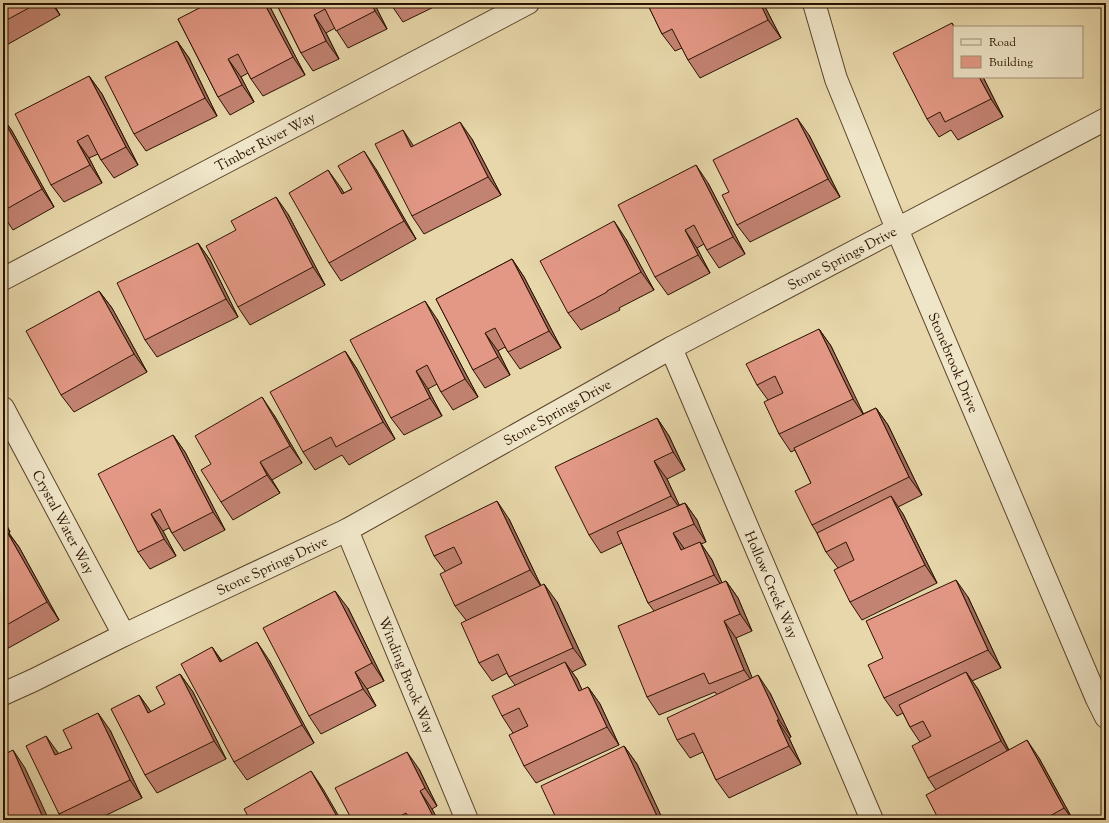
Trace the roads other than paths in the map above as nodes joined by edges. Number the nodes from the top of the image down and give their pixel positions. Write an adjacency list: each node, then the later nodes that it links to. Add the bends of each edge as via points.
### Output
1 (528, 3): 5 (street, Timber River Way)
2 (814, 3): 4 (street, Stonebrook Drive, via 836,79)
3 (1106, 119): 4 (street, Stone Springs Drive)
4 (897, 229): 6 (street, Stone Springs Drive); 11 (street, Stonebrook Drive)
5 (3, 279)
6 (671, 348): 8 (street, Stone Springs Drive); 13 (street, Hollow Creek Way)
7 (3, 408): 9 (street, Crystal Water Way)
8 (347, 530): 9 (street, Stone Springs Drive); 12 (street, Winding Brook Way)
9 (124, 635): 10 (street, Stone Springs Drive)
10 (3, 694)
11 (1106, 717)
12 (467, 820)
13 (872, 820)

